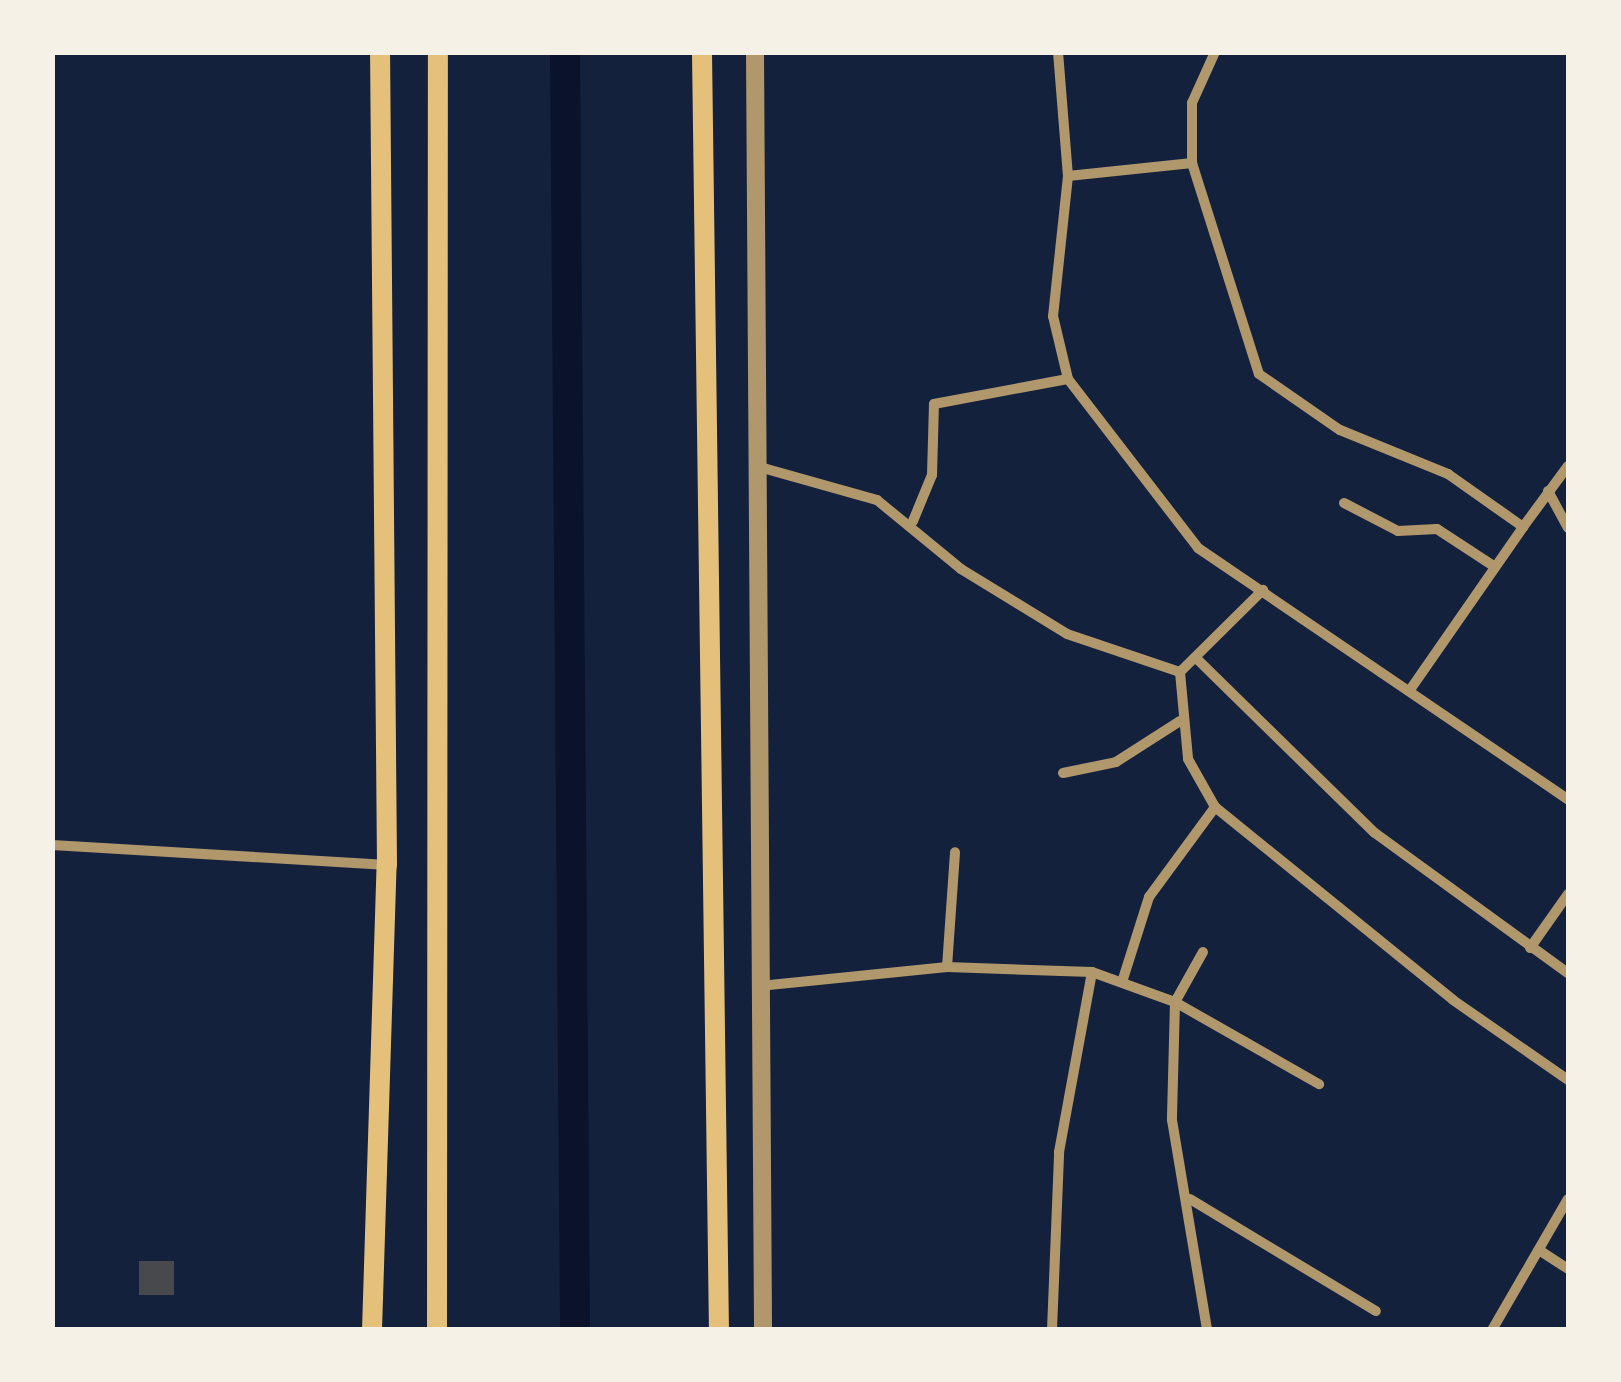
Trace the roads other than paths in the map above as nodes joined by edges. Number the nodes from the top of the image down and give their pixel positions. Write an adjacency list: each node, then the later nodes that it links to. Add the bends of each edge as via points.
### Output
1 (380, 52): 28 (main road)
2 (438, 52): 46 (main road)
3 (702, 52): 47 (main road)
4 (755, 52): 10 (street)
5 (1058, 52): 8 (street)
6 (1215, 52): 7 (street, via 1192,103)
7 (1192, 163): 8 (street); 15 (street, via 1259,374 1340,430 1448,474)
8 (1068, 176): 9 (street, via 1052,294)
9 (1068, 379): 14 (street, via 934,404 932,475); 18 (street, via 1198,548)
10 (754, 466): 14 (street, via 832,483); 36 (street)
11 (1568, 466): 12 (street)
12 (1548, 491): 15 (street); 16 (street)
13 (1344, 503): 17 (street, via 1398,531 1437,529)
14 (913, 521): 20 (street, via 961,569 1054,626)
15 (1524, 528): 17 (street)
16 (1568, 528)
17 (1494, 567): 21 (street)
18 (1263, 590): 19 (street); 21 (street)
19 (1196, 658): 20 (street); 30 (street, via 1316,783)
20 (1180, 672): 22 (street)
21 (1412, 687): 24 (street)
22 (1180, 721): 23 (street, via 1116,762); 25 (street)
23 (1063, 773)
24 (1568, 799)
25 (1214, 807): 35 (street, via 1149,897); 38 (street, via 1454,1000)
26 (52, 845): 28 (street)
27 (955, 852): 32 (street)
28 (387, 865): 45 (main road)
29 (1568, 894): 30 (street)
30 (1530, 948): 34 (street)
31 (1203, 952): 37 (street)
32 (947, 967): 33 (street); 36 (street)
33 (1092, 972): 35 (street); 49 (street, via 1060,1152)
34 (1568, 973)
35 (1123, 979): 37 (street)
36 (760, 986): 48 (street)
37 (1174, 1002): 39 (street); 40 (street, via 1172,1120)
38 (1568, 1080)
39 (1319, 1084)
40 (1190, 1199): 44 (street); 50 (street)
41 (1568, 1199): 42 (street)
42 (1542, 1252): 43 (street); 51 (street)
43 (1568, 1269)
44 (1376, 1311)
45 (372, 1330)
46 (436, 1330)
47 (719, 1330)
48 (763, 1330)
49 (1052, 1330)
50 (1208, 1330)
51 (1492, 1330)

